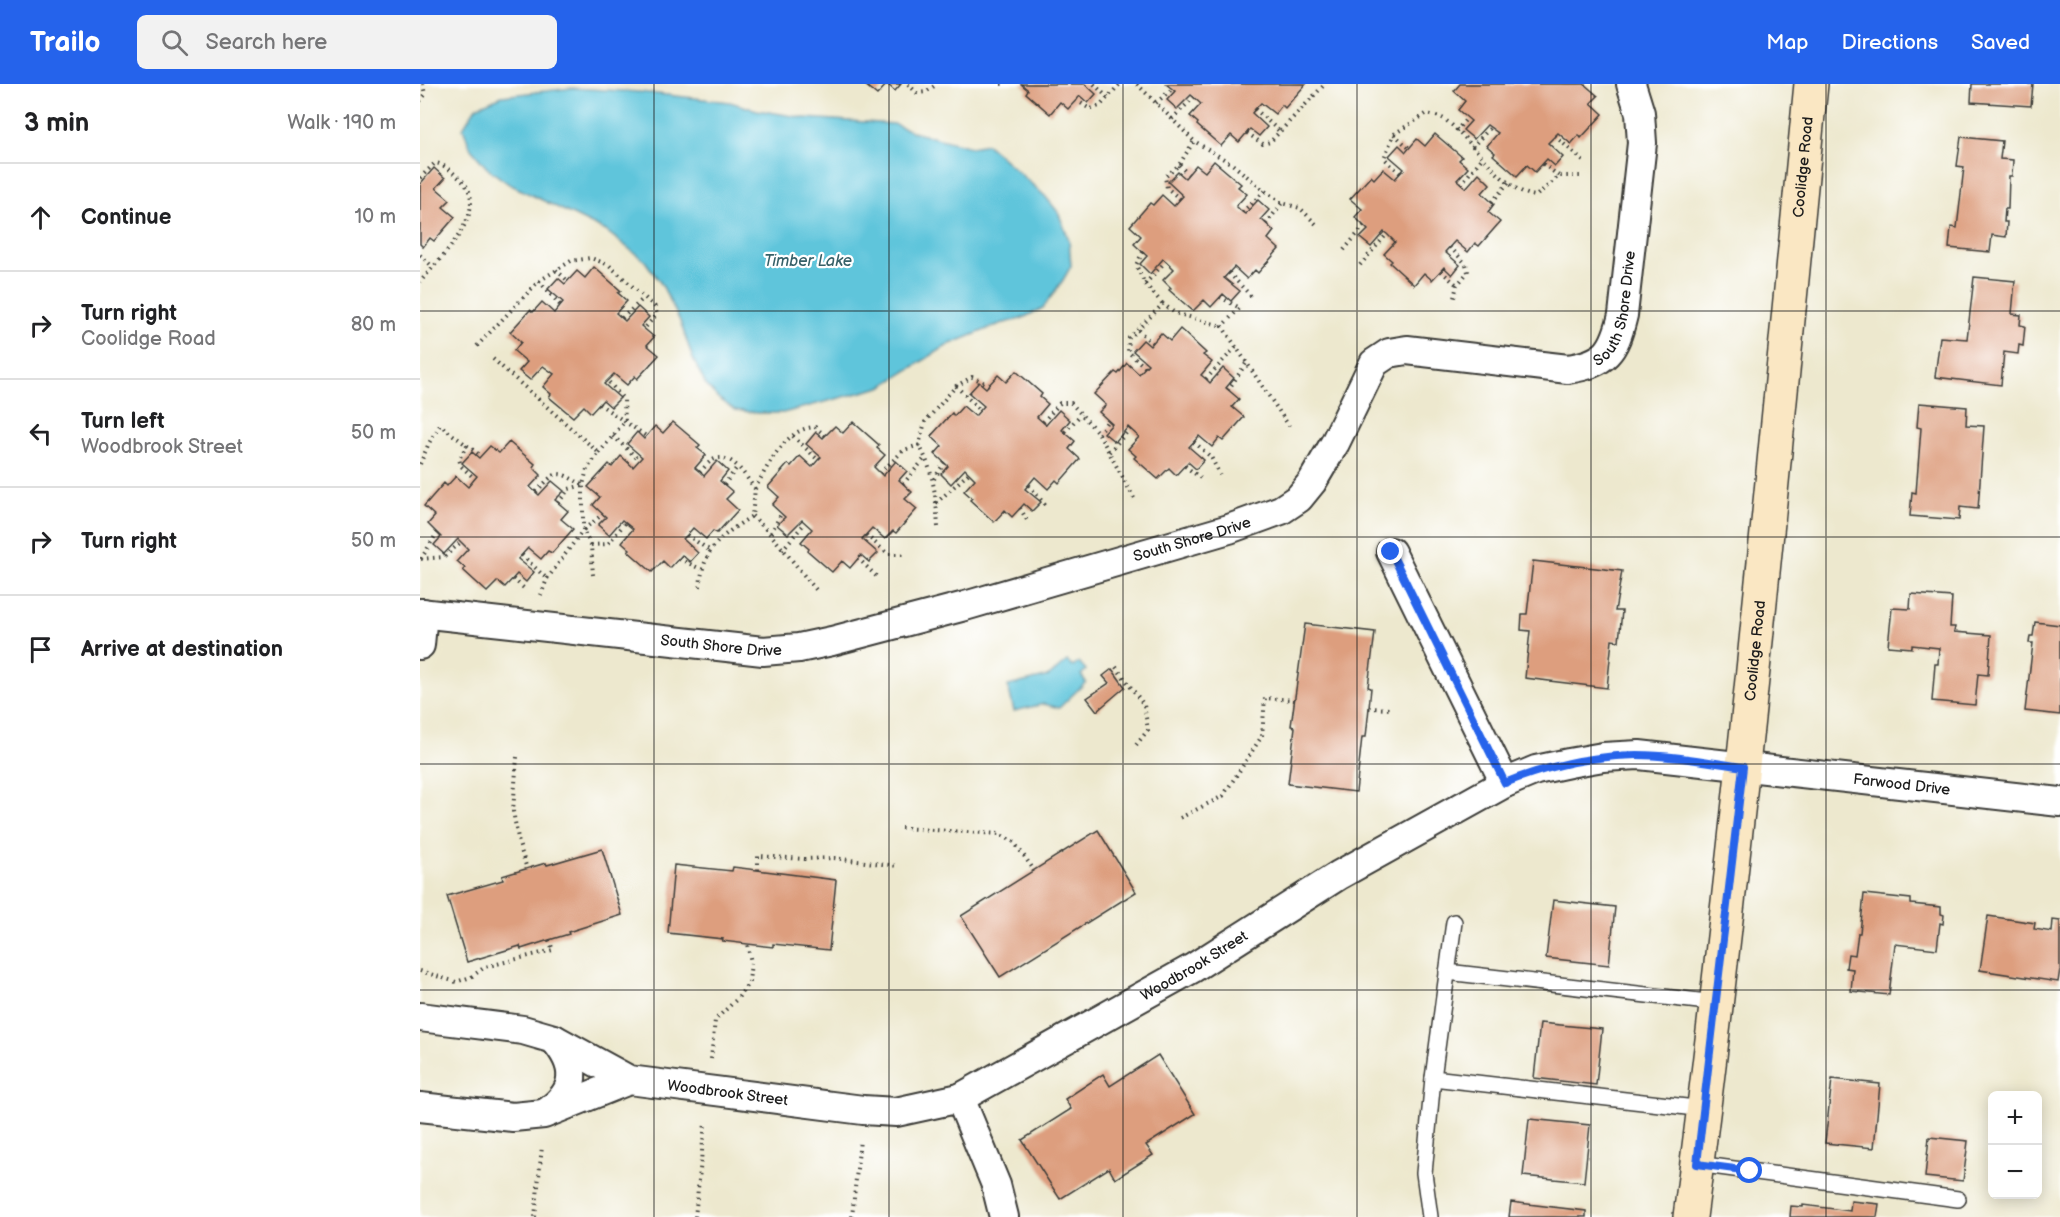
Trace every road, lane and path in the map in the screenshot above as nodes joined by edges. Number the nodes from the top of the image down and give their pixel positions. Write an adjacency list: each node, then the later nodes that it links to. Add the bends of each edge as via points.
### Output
1 (423, 84): 14 (path, via 425,95)
2 (908, 84): 3 (path, via 917,93)
3 (936, 84)
4 (1094, 84): 12 (path)
5 (1120, 84): 12 (path)
6 (1137, 84): 15 (path)
7 (1325, 84): 22 (path)
8 (1631, 84): 157 (street, South Shore Drive, via 1640,113 1642,143 1623,315 1607,354 1589,366 1568,369 1407,350 1389,353 1374,363 1312,482 1299,498 1281,510 1229,529 976,603 799,648 763,651)
9 (1811, 84): 165 (street, Coolidge Road)
10 (1172, 89): 15 (path)
11 (1194, 97): 18 (path)
12 (1108, 98): 13 (path, via 1090,110)
13 (1076, 100)
14 (420, 101)
15 (1156, 103): 18 (path)
16 (1255, 109): 22 (path)
17 (1467, 118): 20 (path)
18 (1172, 119): 25 (path)
19 (1491, 127): 26 (path)
20 (1456, 131): 23 (path, via 1443,118 1425,114); 26 (path)
21 (1247, 132): 22 (path, via 1263,144)
22 (1280, 132)
23 (1395, 134): 27 (path); 32 (path, via 1384,158)
24 (1555, 136): 29 (path)
25 (1194, 141): 31 (path); 39 (path, via 1232,164)
26 (1472, 147): 28 (path)
27 (1409, 148)
28 (1483, 157): 37 (path); 38 (path)
29 (1584, 162)
30 (1543, 164): 34 (path)
31 (1179, 165): 33 (path); 40 (path, via 1165,177 1167,188)
32 (1401, 173)
33 (1188, 174)
34 (1560, 176): 35 (path); 37 (path, via 1536,196 1525,194)
35 (1583, 176)
36 (420, 178): 54 (path, via 435,163 441,164 462,180 471,196 467,223)
37 (1509, 182): 41 (path)
38 (1461, 184)
39 (1265, 191): 42 (path); 43 (path)
40 (1180, 199)
41 (1491, 202)
42 (1282, 203): 44 (path); 45 (path, via 1300,208)
43 (1242, 212)
44 (1266, 224)
45 (1317, 225)
46 (1364, 226): 49 (path)
47 (1387, 234): 53 (path)
48 (1450, 247): 62 (path, via 1466,264 1468,272)
49 (1344, 250)
50 (1143, 252): 61 (path, via 1136,265)
51 (420, 255): 54 (path)
52 (1166, 261): 61 (path)
53 (1360, 265)
54 (433, 267): 60 (path)
55 (556, 270): 58 (path); 59 (path); 65 (path, via 571,261 591,258 609,265)
56 (1440, 271): 62 (path)
57 (1229, 273): 63 (path)
58 (539, 281): 68 (path); 74 (path)
59 (568, 281)
60 (420, 282)
61 (1146, 284): 67 (path)
62 (1456, 285): 66 (path)
63 (1251, 296)
64 (1220, 297): 70 (path, via 1240,308)
65 (644, 298): 69 (path); 71 (path, via 657,314)
66 (1454, 302)
67 (1163, 304): 70 (path, via 1175,313); 72 (path)
68 (560, 305)
69 (622, 318)
70 (1222, 326): 75 (path)
71 (644, 329)
72 (1138, 330): 73 (path); 78 (path, via 1129,338 1128,352)
73 (1152, 344)
74 (477, 346)
75 (1236, 347): 77 (path); 79 (path)
76 (493, 359): 102 (path)
77 (1247, 362): 83 (path); 90 (path)
78 (1146, 367)
79 (1206, 379)
80 (608, 381): 87 (path, via 624,400)
81 (989, 384): 82 (path, via 972,377)
82 (956, 386): 85 (path); 99 (path, via 925,422)
83 (1228, 390)
84 (599, 404): 87 (path)
85 (980, 410)
86 (1082, 414): 89 (path, via 1071,403 1060,403); 92 (path); 93 (path)
87 (625, 420): 94 (path); 95 (path)
88 (1108, 420): 93 (path)
89 (1043, 422)
90 (1289, 426)
91 (1130, 429): 101 (path)
92 (1065, 432)
93 (1099, 434): 101 (path)
94 (613, 436): 102 (path); 105 (path)
95 (646, 436)
96 (793, 436): 97 (path, via 806,427 815,427); 106 (path); 122 (path, via 774,453)
97 (826, 436)
98 (1194, 442): 114 (path, via 1211,457)
99 (919, 445): 104 (path); 112 (path, via 904,450)
100 (467, 446): 103 (path); 108 (path, via 440,425); 115 (path, via 459,459)
101 (1109, 452): 124 (path)
102 (599, 453): 119 (path, via 587,469)
103 (481, 456)
104 (926, 457): 116 (path); 118 (path)
105 (639, 460)
106 (818, 460)
107 (945, 462): 116 (path)
108 (420, 464)
109 (739, 466): 111 (path, via 724,458 713,459); 120 (path); 122 (path)
110 (1185, 466): 117 (path)
111 (700, 472)
112 (880, 473)
113 (969, 473): 126 (path)
114 (1220, 475)
115 (475, 479)
116 (934, 480): 126 (path)
117 (1203, 480)
118 (903, 483)
119 (583, 485): 123 (path, via 561,473 552,475); 125 (path, via 569,489); 136 (path)
120 (724, 485)
121 (1029, 485): 127 (path)
122 (755, 489): 131 (path)
123 (536, 492)
124 (1135, 500)
125 (558, 503)
126 (936, 503): 135 (path)
127 (1046, 506)
128 (1020, 508): 132 (path)
129 (781, 513): 138 (path)
130 (603, 514): 136 (path)
131 (752, 516): 138 (path); 143 (path)
132 (1027, 520)
133 (625, 523): 142 (path, via 608,544)
134 (805, 523): 144 (path)
135 (938, 527)
136 (583, 530): 142 (path); 153 (path)
137 (437, 532): 141 (path, via 421,559 444,557)
138 (771, 533): 144 (path)
139 (687, 534): 143 (path)
140 (866, 535): 146 (path, via 888,554)
141 (460, 542)
142 (591, 545): 151 (path)
143 (709, 550): 150 (path)
144 (782, 550): 155 (path)
145 (1391, 552): 166 (street)
146 (903, 554)
147 (522, 555): 153 (path)
148 (858, 558): 152 (path)
149 (678, 559): 150 (path)
150 (701, 569): 154 (path)
151 (593, 575)
152 (876, 576)
153 (547, 579): 156 (path)
154 (700, 587)
155 (818, 592)
156 (539, 603)
157 (422, 613): 158 (street)
158 (420, 645)
159 (1116, 667): 163 (path, via 1144,705 1148,730)
160 (1294, 700): 168 (path, via 1265,698 1262,736 1223,796)
161 (1369, 708): 162 (path)
162 (1390, 709)
163 (1136, 745)
164 (517, 757): 171 (path, via 513,811)
165 (1743, 767): 166 (street, Woodbrook Street, via 1639,755 1604,757 1536,770); 167 (street, Farwood Drive); 178 (street, Coolidge Road)
166 (1505, 783): 183 (street, Woodbrook Street, via 1339,875 1193,968)
167 (2060, 802)
168 (1180, 818)
169 (901, 828): 173 (path, via 999,834 1014,842)
170 (898, 866): 172 (path, via 834,858 758,856)
171 (527, 869)
172 (758, 870)
173 (1034, 870)
174 (1454, 921): 177 (lane)
175 (549, 940): 176 (path, via 553,950 485,967 456,982)
176 (420, 971)
177 (1447, 972): 178 (lane); 181 (lane)
178 (1716, 1003): 185 (street, Coolidge Road)
179 (420, 1017): 180 (street, Woodbrook Street, via 523,1030)
180 (554, 1039): 182 (street, Woodbrook Street); 187 (street, via 571,1064 572,1076 561,1102)
181 (1433, 1078): 185 (lane); 193 (lane, via 1424,1173)
182 (629, 1080): 186 (street, Woodbrook Street); 187 (street, Woodbrook Street)
183 (960, 1098): 186 (street, Woodbrook Street, via 896,1112); 192 (street, via 996,1185)
184 (420, 1107): 187 (street, Woodbrook Street, via 513,1117)
185 (1704, 1109): 188 (street, Coolidge Road)
186 (863, 1110): 191 (path)
187 (544, 1114): 190 (path)
188 (1697, 1164): 189 (lane); 194 (street, Coolidge Road)
189 (1958, 1199)
190 (536, 1217)
191 (852, 1217)
192 (1004, 1217)
193 (1430, 1217)
194 (1690, 1217)

